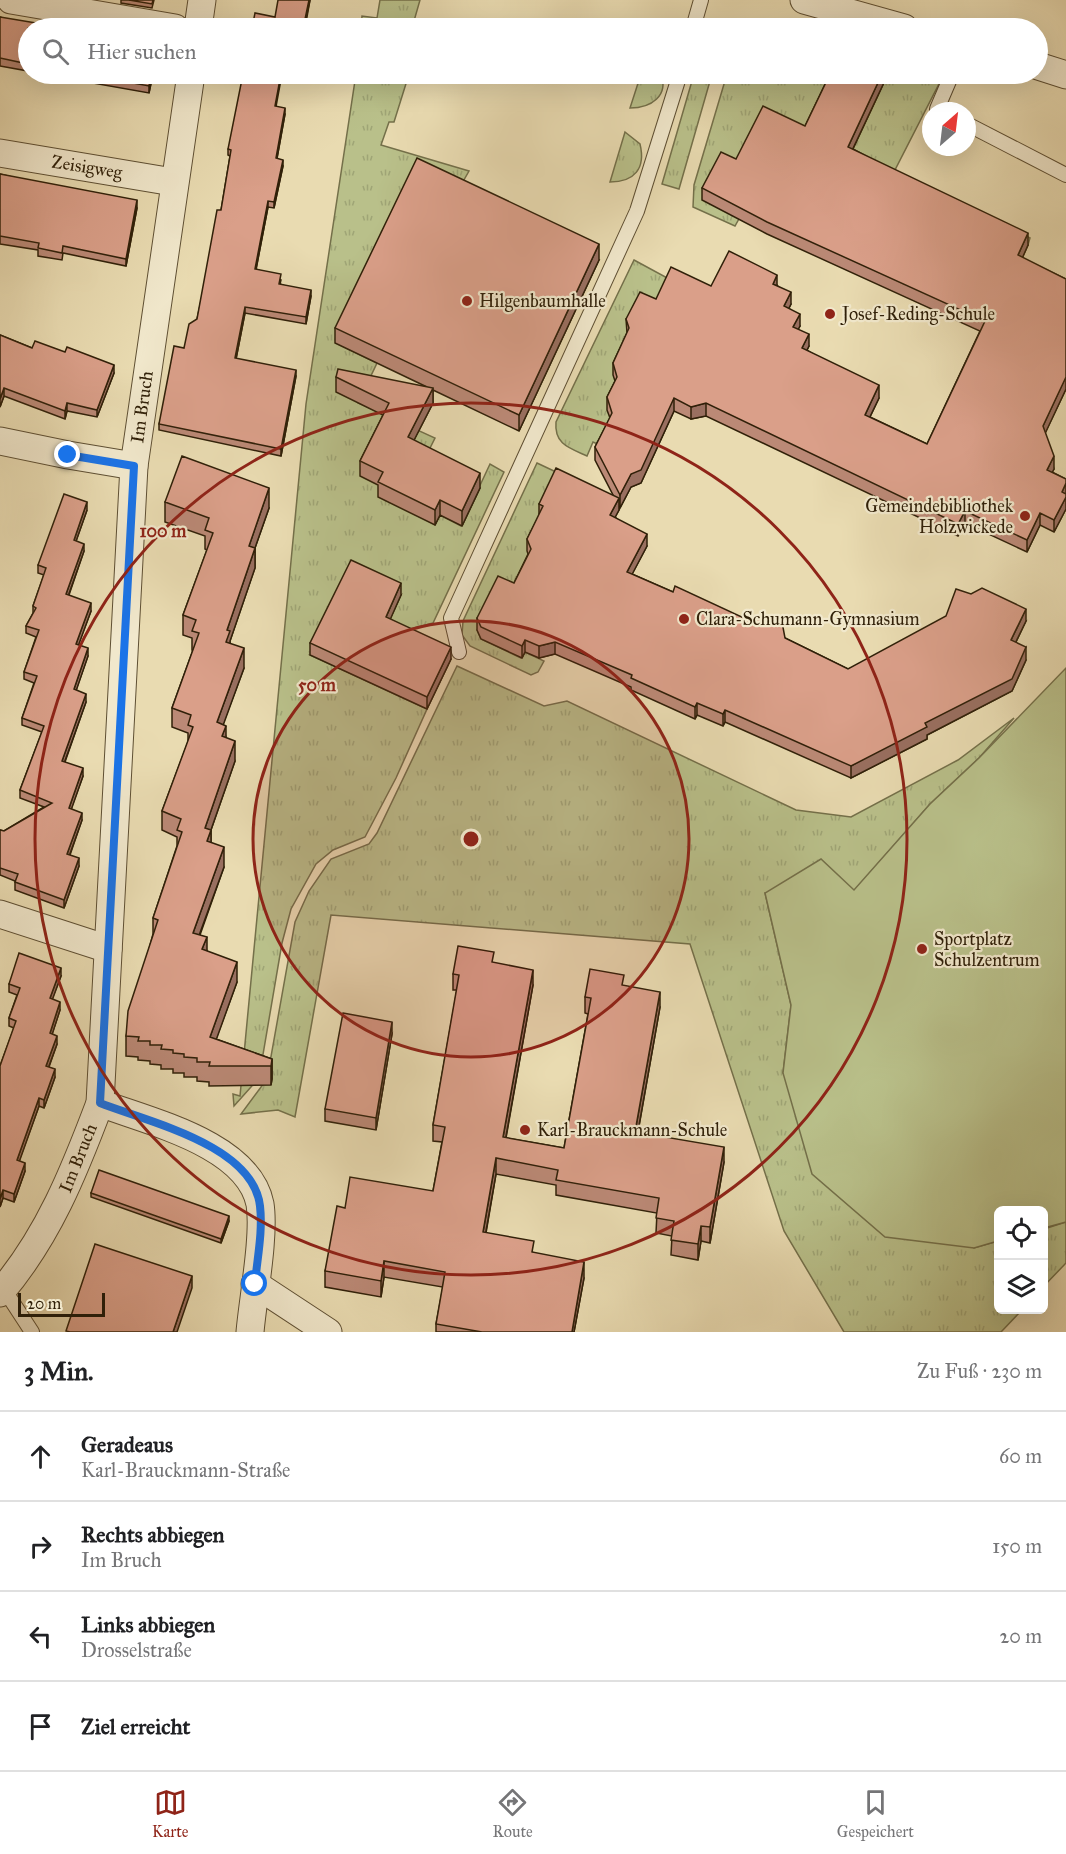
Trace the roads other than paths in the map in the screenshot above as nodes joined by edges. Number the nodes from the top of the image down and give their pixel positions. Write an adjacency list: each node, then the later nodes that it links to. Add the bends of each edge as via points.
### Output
1 (11, 0): 5 (street)
2 (202, 0): 6 (street)
3 (701, 0): 7 (lane)
4 (804, 0): 8 (street)
5 (116, 18)
6 (199, 18)
7 (696, 18)
8 (868, 18)
9 (1048, 69): 10 (street)
10 (1066, 75)
11 (189, 84): 18 (street, Im Bruch)
12 (677, 84): 21 (lane, via 637,211 451,618)
13 (948, 84): 14 (lane)
14 (940, 102)
15 (976, 129): 17 (lane)
16 (0, 153): 18 (street, Zeisigweg)
17 (1066, 175)
18 (173, 182): 20 (street, Im Bruch)
19 (0, 441): 20 (street)
20 (134, 466): 23 (street, Im Bruch)
21 (459, 652)
22 (0, 914): 23 (street)
23 (108, 949): 24 (street, Im Bruch)
24 (100, 1103): 25 (street, via 210,1145 235,1161 251,1180 260,1203); 26 (street, Im Bruch, via 74,1172 44,1233)
25 (255, 1284): 28 (street); 29 (street)
26 (2, 1291): 27 (lane)
27 (32, 1332)
28 (250, 1332)
29 (328, 1332)

